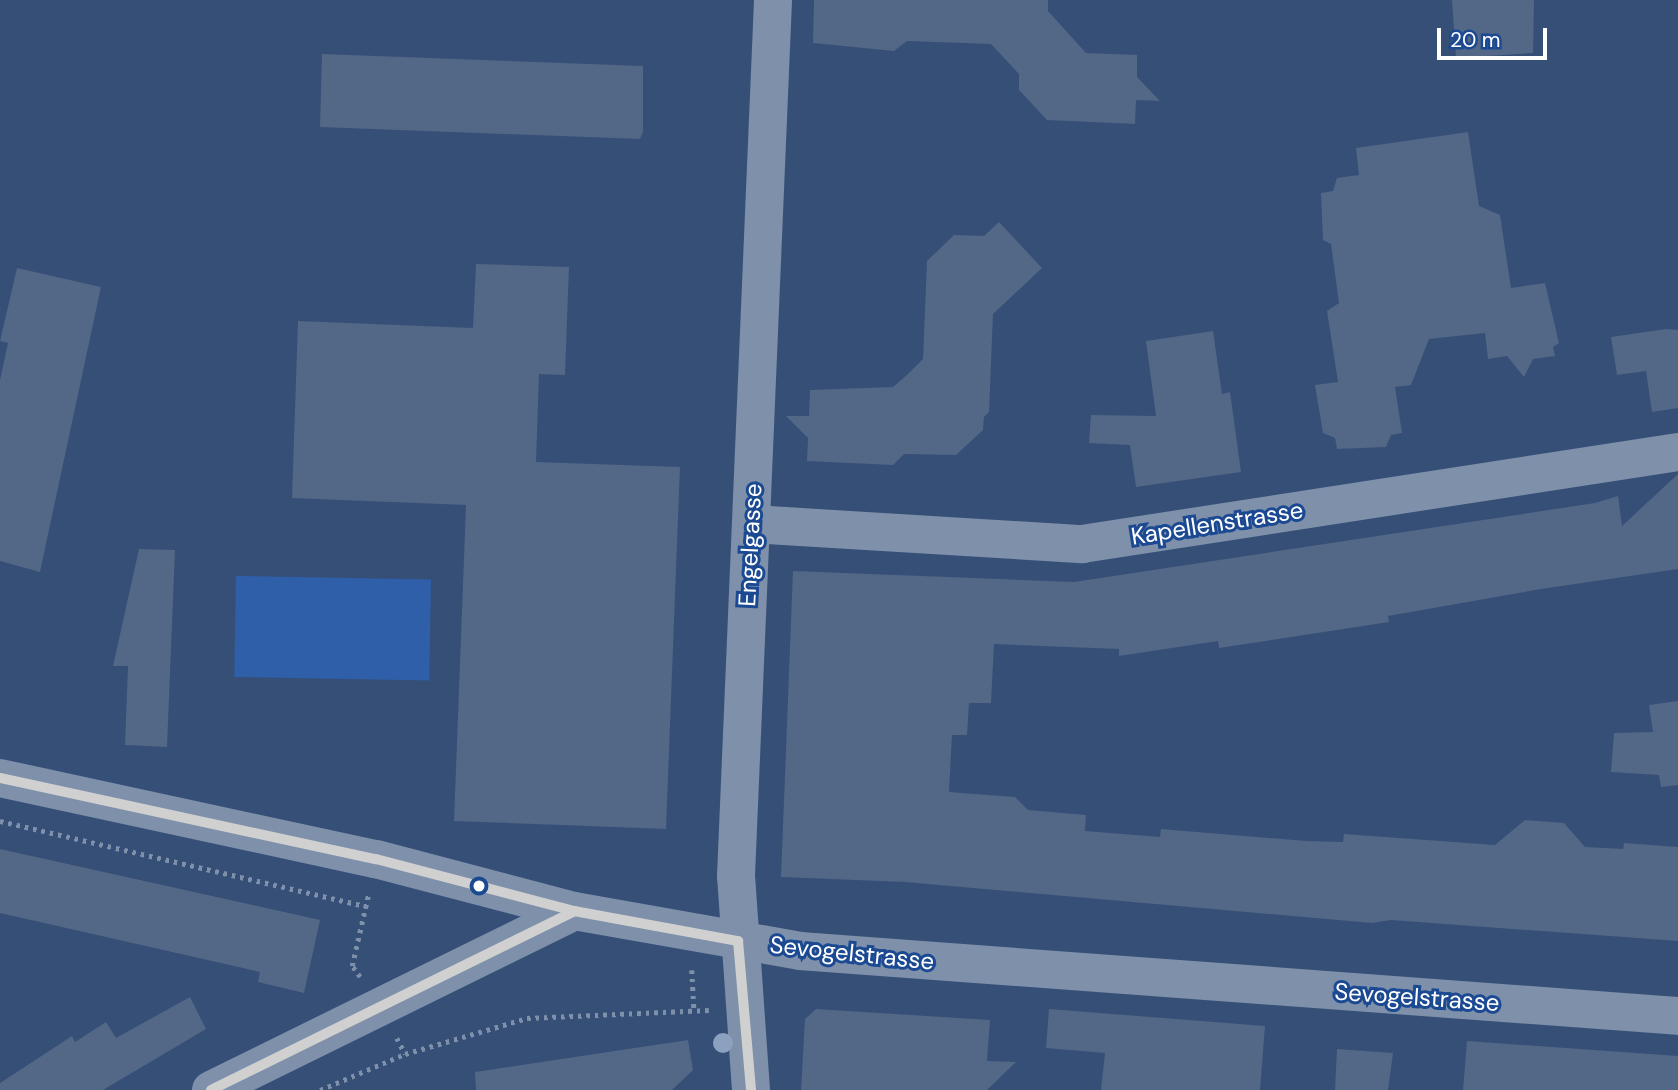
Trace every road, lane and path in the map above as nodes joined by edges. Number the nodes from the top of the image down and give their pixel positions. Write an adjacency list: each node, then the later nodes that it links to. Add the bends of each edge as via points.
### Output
1 (773, 0): 3 (street, Engelgasse)
2 (1678, 452): 3 (street, Kapellenstrasse, via 1082,544)
3 (752, 524): 8 (street, Engelgasse, via 738,785)
4 (0, 778): 7 (street, Sevogelstrasse, via 376,859)
5 (0, 821): 6 (path)
6 (366, 906)
7 (574, 911): 8 (street, Sevogelstrasse); 11 (street)
8 (738, 941): 9 (street, Sevogelstrasse, via 855,956); 13 (street, Engelgasse)
9 (1678, 1016)
10 (405, 1054): 12 (path)
11 (211, 1090)
12 (320, 1090)
13 (751, 1090)

